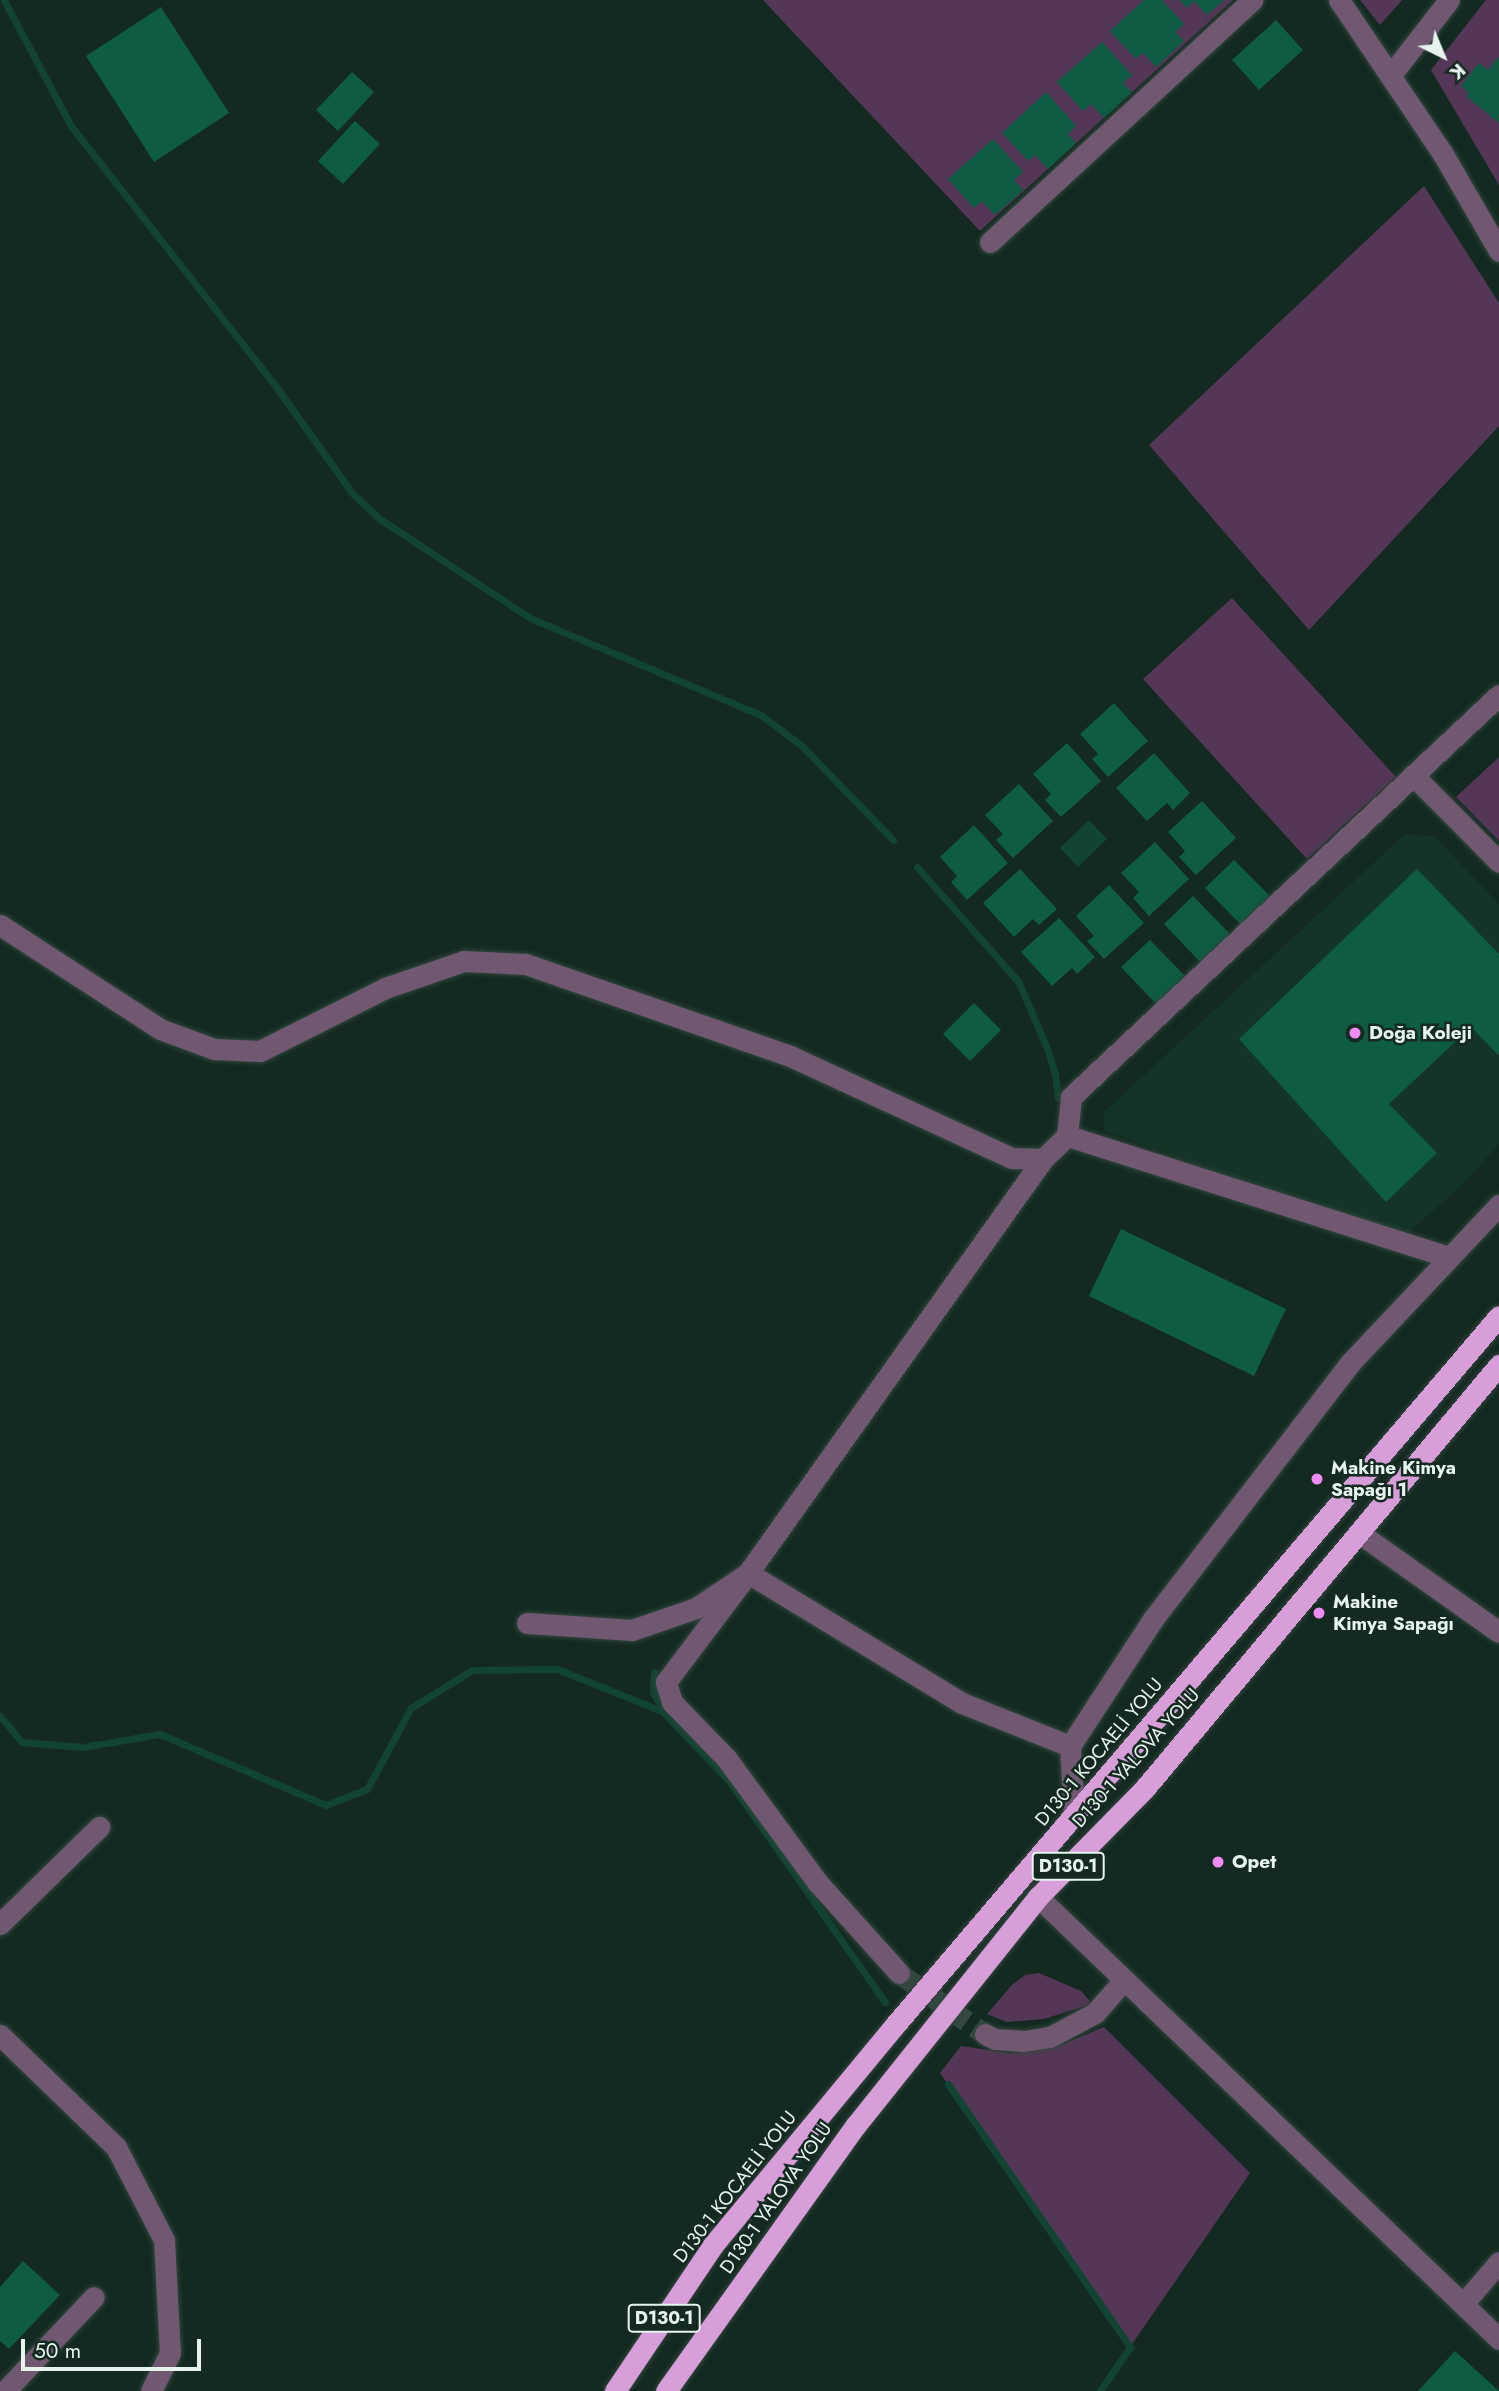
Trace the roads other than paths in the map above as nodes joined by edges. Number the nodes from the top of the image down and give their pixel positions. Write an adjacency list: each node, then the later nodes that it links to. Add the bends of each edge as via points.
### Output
1 (1252, 0): 5 (street)
2 (1339, 0): 4 (street)
3 (1449, 0): 4 (street)
4 (1390, 76): 6 (street, via 1444,154)
5 (990, 242)
6 (1499, 251)
7 (1499, 695): 8 (street)
8 (1413, 775): 9 (street); 11 (street, via 1071,1097)
9 (1499, 862)
10 (0, 925): 12 (street, via 160,1029 214,1049 260,1051 385,988 464,961 526,964 790,1056 1013,1158)
11 (1067, 1136): 12 (street); 14 (street)
12 (1043, 1159): 18 (street)
13 (1499, 1205): 14 (street)
14 (1449, 1257): 21 (street, via 1351,1362 1269,1467 1153,1619)
15 (1499, 1315): 22 (highway, D130-1 KOCAELİ YOLU / D130-1)
16 (1499, 1365): 17 (highway, D130-1 YALOVA YOLU / D130-1)
17 (1359, 1532): 20 (street); 24 (highway, D130-1 YALOVA YOLU / D130-1, via 1145,1787)
18 (748, 1573): 19 (street, via 696,1608 632,1630); 21 (street, via 962,1703); 26 (street, via 666,1682 672,1702 727,1759 818,1883)
19 (527, 1623)
20 (1499, 1632)
21 (1070, 1746): 22 (street)
22 (1074, 1816): 36 (highway, D130-1 KOCAELİ YOLU / D130-1, via 713,2245)
23 (99, 1827): 25 (street)
24 (1038, 1897): 27 (street); 37 (highway, D130-1 YALOVA YOLU / D130-1, via 856,2125)
25 (0, 1924)
26 (899, 1973)
27 (1124, 1980): 28 (street, via 1095,2013 1050,2037 995,2039); 32 (street)
28 (985, 2034)
29 (0, 2035): 35 (street, via 116,2147 164,2240 170,2353)
30 (1499, 2262): 32 (street)
31 (94, 2297): 34 (street)
32 (1463, 2304): 33 (street)
33 (1499, 2339)
34 (5, 2391)
35 (151, 2391)
36 (615, 2391)
37 (666, 2391)

